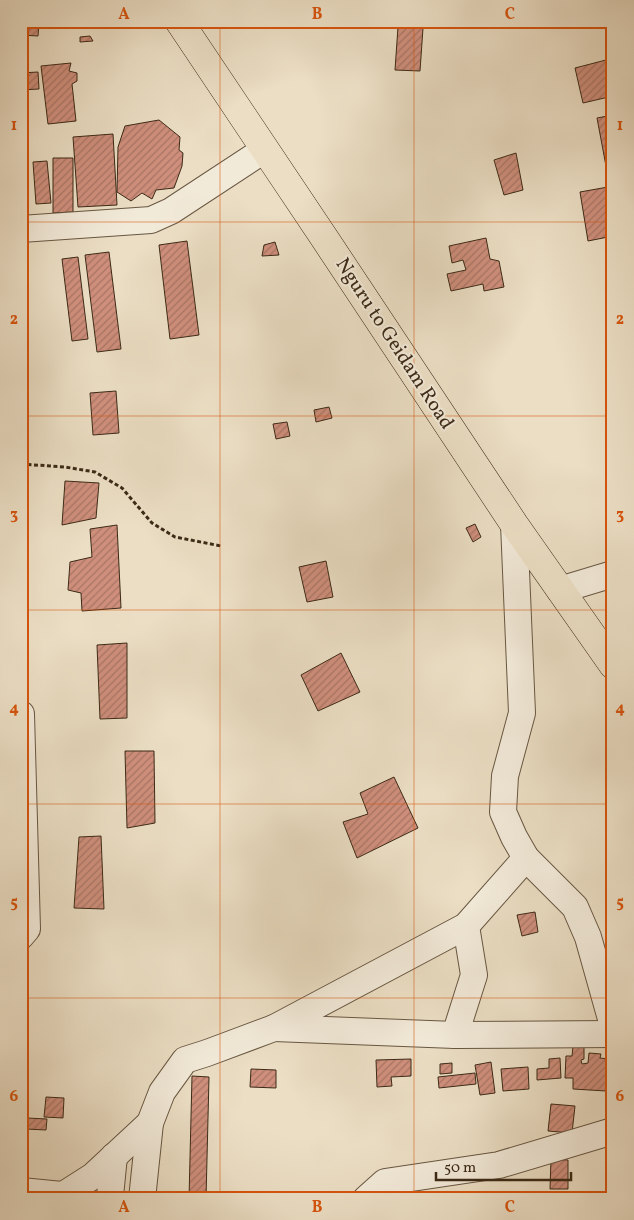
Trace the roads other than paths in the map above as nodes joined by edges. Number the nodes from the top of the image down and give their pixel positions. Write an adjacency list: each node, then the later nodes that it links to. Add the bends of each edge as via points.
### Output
1 (179, 21): 2 (main road, Nguru to Geidam Road)
2 (264, 150): 3 (street, via 151,220); 4 (main road, Nguru to Geidam Road)
3 (21, 229)
4 (514, 524): 6 (main road, Nguru to Geidam Road); 9 (street, via 522,713 505,776 503,812)
5 (613, 574): 6 (street)
6 (560, 590): 7 (main road, Nguru to Geidam Road)
7 (613, 665)
8 (21, 714): 11 (street, via 27,929)
9 (526, 858): 10 (street); 12 (street, via 575,907 588,937)
10 (466, 926): 13 (street); 15 (street, via 474,975)
11 (21, 936)
12 (613, 1026)
13 (274, 1028): 15 (street); 16 (street, via 185,1060 162,1092)
14 (613, 1034): 15 (street)
15 (455, 1035)
16 (150, 1123): 18 (street); 22 (street)
17 (613, 1132): 23 (street, via 498,1165 385,1182)
18 (114, 1156): 20 (street, via 93,1176); 21 (street)
19 (21, 1191): 20 (street)
20 (59, 1197)
21 (108, 1199)
22 (142, 1199)
23 (366, 1199)

